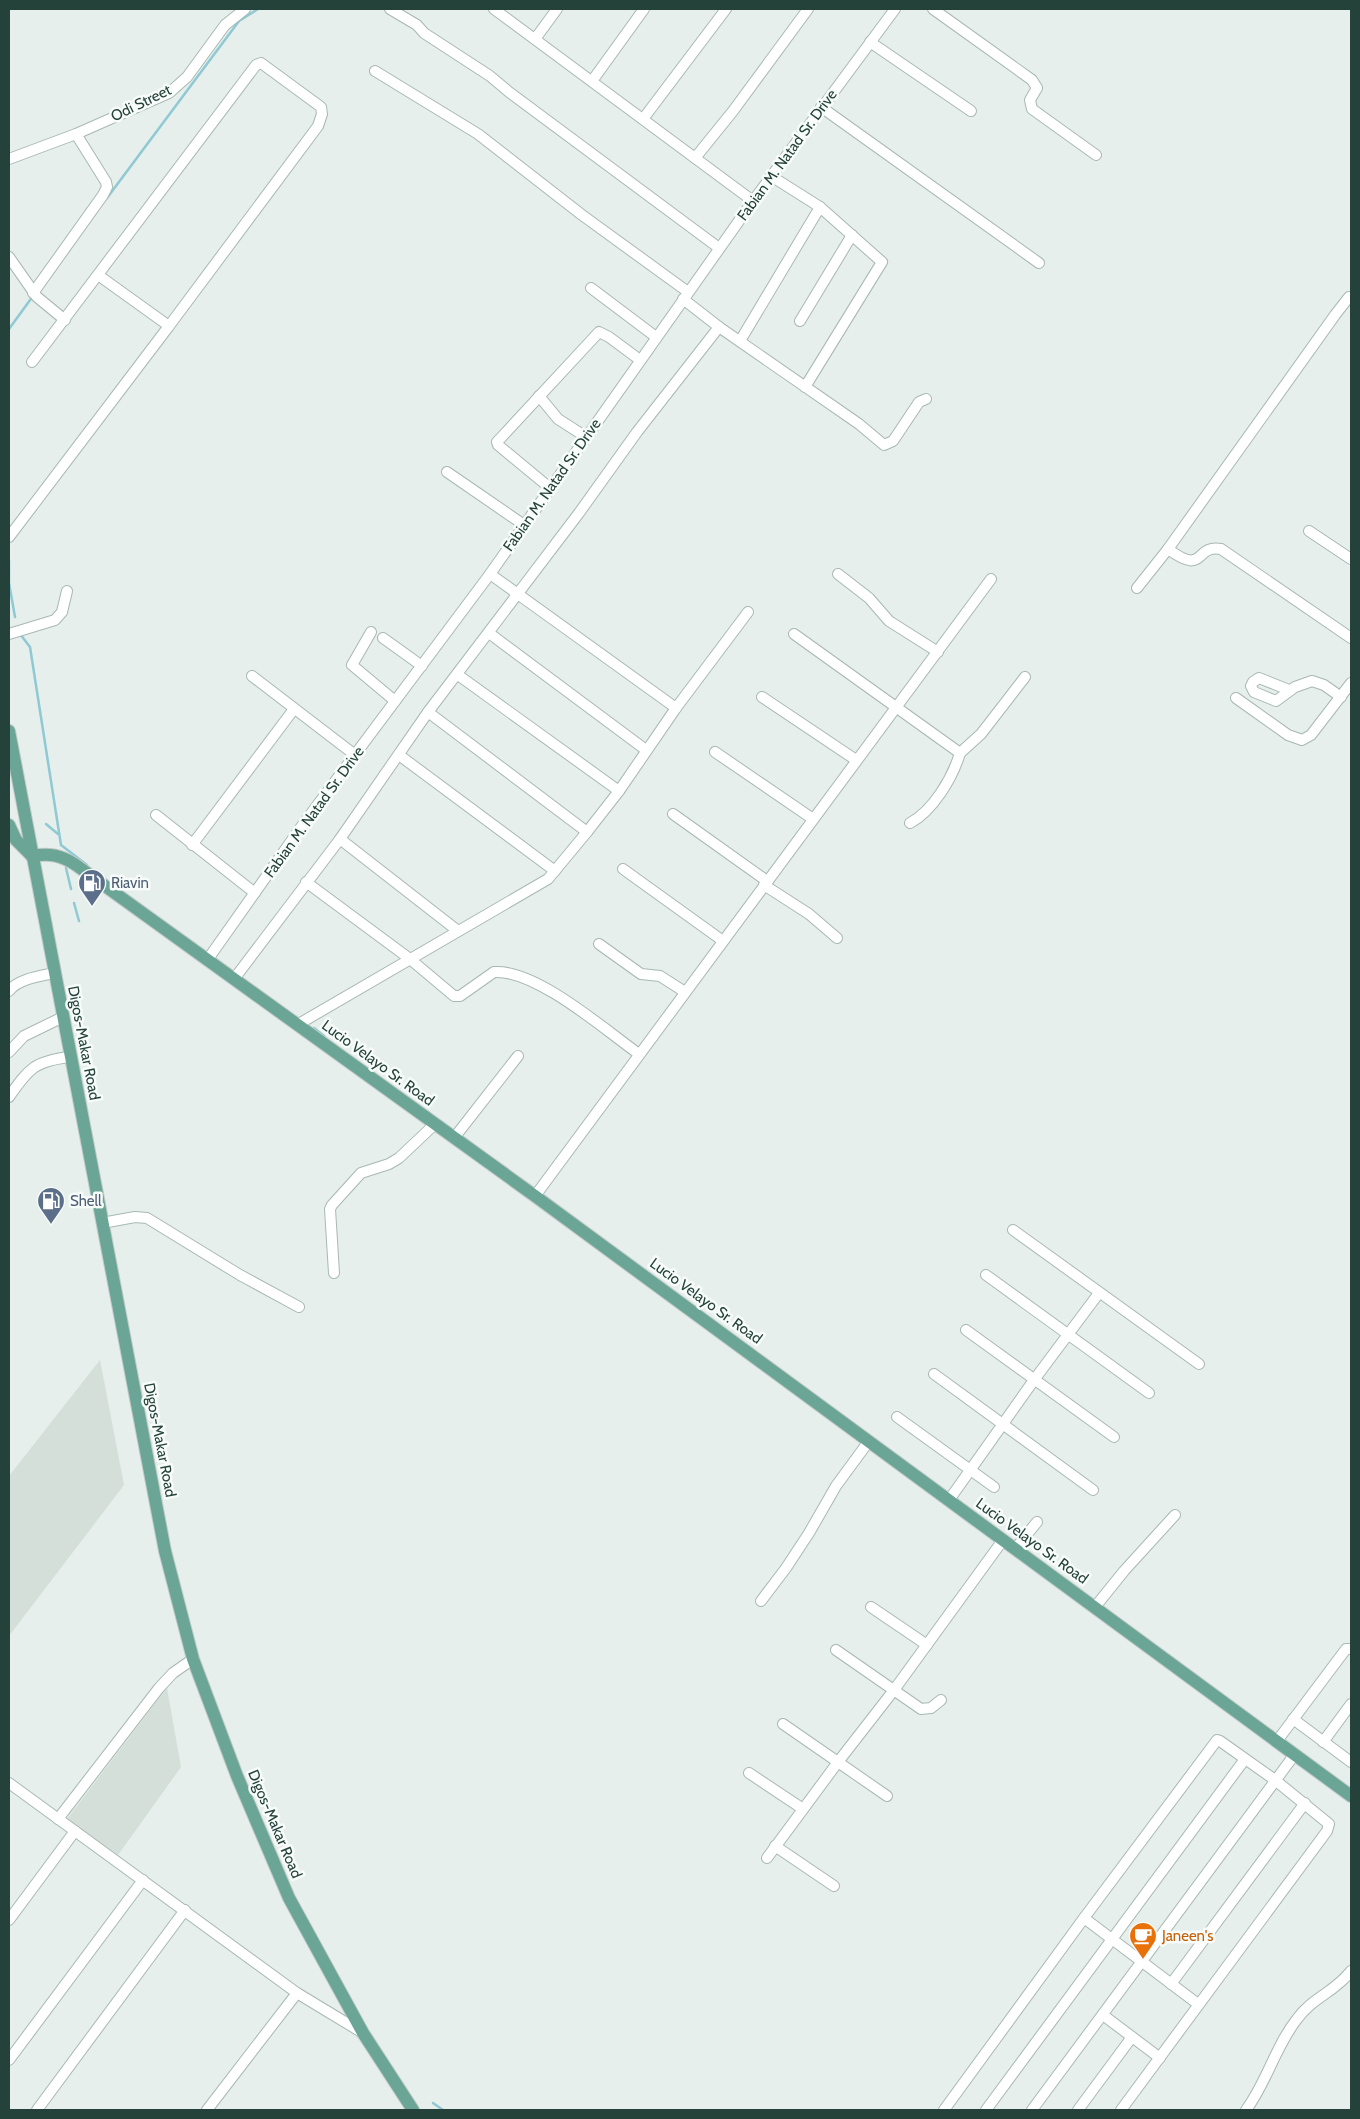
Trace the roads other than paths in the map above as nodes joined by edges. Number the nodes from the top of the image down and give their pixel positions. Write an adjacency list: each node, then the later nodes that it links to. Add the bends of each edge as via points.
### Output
1 (245, 9): 17 (street, Odi Street, via 225,25 187,77 169,93)
2 (390, 9): 25 (street, via 490,76)
3 (494, 9): 10 (street)
4 (557, 9): 10 (street)
5 (644, 9): 13 (street)
6 (726, 9): 16 (street)
7 (808, 9): 19 (street)
8 (895, 9): 11 (street, Fabian M. Natad Sr. Drive)
9 (933, 9): 18 (street, via 1032,80 1037,88 1030,100 1032,109)
10 (535, 38): 13 (street)
11 (870, 42): 14 (street, Fabian M. Natad Sr. Drive); 15 (street)
12 (375, 71): 31 (street, via 478,134)
13 (592, 81): 16 (street)
14 (821, 107): 21 (street, Fabian M. Natad Sr. Drive); 27 (street)
15 (972, 111)
16 (643, 119): 19 (street)
17 (76, 134): 20 (street, Odi Street); 30 (street, via 107,187)
18 (1096, 155)
19 (695, 158): 22 (street)
20 (9, 159)
21 (771, 176): 22 (street, Fabian M. Natad Sr. Drive); 23 (street)
22 (753, 201): 25 (street, Fabian M. Natad Sr. Drive)
23 (820, 207): 24 (street); 38 (street)
24 (852, 235): 34 (street); 41 (street, via 882,262)
25 (720, 248): 31 (street, Fabian M. Natad Sr. Drive)
26 (9, 257): 30 (street)
27 (1038, 263)
28 (98, 275): 33 (street); 35 (street); 35 (street, via 256,65 261,63 321,107 318,126)
29 (590, 288): 37 (street)
30 (33, 293): 33 (street)
31 (685, 296): 36 (street); 37 (street, Fabian M. Natad Sr. Drive)
32 (1351, 297): 50 (street)
33 (64, 320): 40 (street)
34 (800, 321)
35 (169, 326): 49 (street)
36 (719, 327): 38 (street); 57 (street)
37 (656, 337): 39 (street, Fabian M. Natad Sr. Drive)
38 (740, 341): 41 (street)
39 (640, 360): 42 (street, via 600,332); 44 (street, Fabian M. Natad Sr. Drive)
40 (32, 362)
41 (806, 388): 43 (street, via 884,445 893,441 919,402)
42 (539, 396): 44 (street, via 558,419); 46 (street, via 497,444)
43 (926, 399)
44 (586, 437): 46 (street, Fabian M. Natad Sr. Drive)
45 (447, 472): 47 (street)
46 (550, 488): 47 (street, Fabian M. Natad Sr. Drive)
47 (524, 525): 52 (street, Fabian M. Natad Sr. Drive)
48 (1309, 531): 51 (street)
49 (9, 537)
50 (1168, 549): 55 (street); 64 (street, via 1192,562 1210,549 1221,549)
51 (1351, 560)
52 (490, 574): 57 (street); 66 (street, Fabian M. Natad Sr. Drive)
53 (838, 574): 65 (street, via 869,598 889,621)
54 (991, 579): 65 (street)
55 (1137, 588)
56 (67, 591): 60 (street, via 62,612 55,620)
57 (517, 594): 61 (street); 77 (street)
58 (748, 612): 77 (street)
59 (371, 632): 75 (street, via 352,666)
60 (9, 634)
61 (489, 634): 67 (street); 81 (street)
62 (794, 634): 76 (street)
63 (382, 638): 66 (street)
64 (1351, 638)
65 (938, 652): 76 (street)
66 (422, 666): 75 (street, Fabian M. Natad Sr. Drive)
67 (458, 675): 79 (street); 87 (street)
68 (252, 676): 78 (street)
69 (1025, 677): 83 (street, via 981,734)
70 (1351, 683): 74 (street)
71 (1289, 690): 74 (street, via 1312,681)
72 (762, 697): 86 (street)
73 (1236, 698): 74 (street, via 1288,735 1302,740 1311,735)
74 (1341, 698)
75 (395, 701): 84 (street, Fabian M. Natad Sr. Drive)
76 (895, 706): 83 (street); 86 (street)
77 (676, 708): 81 (street)
78 (294, 709): 84 (street); 95 (street)
79 (428, 712): 85 (street); 93 (street)
80 (9, 731): 96 (main road, Digos-Makar Road)
81 (646, 750): 87 (street)
82 (716, 752): 90 (street)
83 (960, 753): 91 (street, via 950,780 922,815)
84 (355, 755): 101 (street, Fabian M. Natad Sr. Drive)
85 (399, 755): 94 (street); 98 (street)
86 (856, 760): 90 (street)
87 (619, 791): 93 (street)
88 (673, 814): 100 (street)
89 (156, 815): 95 (street)
90 (812, 819): 100 (street)
91 (910, 823)
92 (9, 825): 96 (main road, via 16,840)
93 (587, 832): 98 (street)
94 (340, 839): 99 (street); 102 (street)
95 (192, 845): 101 (street)
96 (32, 856): 106 (main road, Lucio Velayo Sr. Road, via 51,854 67,859); 108 (main road, Digos-Makar Road)
97 (622, 869): 104 (street)
98 (555, 871): 102 (street, via 548,879)
99 (306, 882): 107 (street); 109 (street)
100 (765, 883): 103 (street); 104 (street)
101 (255, 893): 106 (street, Fabian M. Natad Sr. Drive)
102 (458, 931): 107 (street)
103 (837, 938)
104 (722, 941): 111 (street)
105 (599, 944): 111 (street, via 641,974 660,976)
106 (208, 959): 109 (main road, Lucio Velayo Sr. Road)
107 (410, 959): 113 (street); 115 (street, via 458,997 494,972 521,976 565,1000)
108 (54, 973): 110 (street, via 28,979); 112 (main road, Digos-Makar Road)
109 (234, 978): 113 (main road, Lucio Velayo Sr. Road)
110 (9, 991)
111 (685, 992): 115 (street)
112 (63, 1017): 114 (street, via 24,1036); 117 (main road, Digos-Makar Road)
113 (297, 1026): 119 (main road, Lucio Velayo Sr. Road)
114 (9, 1052)
115 (639, 1054): 121 (street)
116 (518, 1056): 120 (street)
117 (70, 1057): 118 (street, via 42,1062 26,1075); 122 (main road, Digos-Makar Road)
118 (9, 1097)
119 (435, 1124): 120 (main road, Lucio Velayo Sr. Road); 124 (street, via 399,1158 360,1173 332,1205)
120 (454, 1138): 121 (main road, Lucio Velayo Sr. Road)
121 (535, 1196): 137 (main road, Lucio Velayo Sr. Road)
122 (102, 1223): 127 (street, via 147,1218); 152 (main road, Digos-Makar Road, via 165,1551)
123 (1013, 1230): 126 (street)
124 (334, 1273)
125 (986, 1275): 129 (street)
126 (1099, 1293): 129 (street); 130 (street)
127 (299, 1308)
128 (966, 1330): 132 (street)
129 (1067, 1336): 132 (street); 133 (street)
130 (1199, 1364)
131 (934, 1374): 135 (street)
132 (1034, 1380): 135 (street); 136 (street)
133 (1149, 1393)
134 (897, 1417): 138 (street)
135 (1002, 1425): 138 (street); 140 (street)
136 (1114, 1437)
137 (869, 1441): 141 (main road, Lucio Velayo Sr. Road); 146 (street)
138 (970, 1470): 139 (street); 141 (street)
139 (994, 1487)
140 (1093, 1490)
141 (949, 1500): 144 (main road, Lucio Velayo Sr. Road)
142 (1175, 1515): 148 (street)
143 (1037, 1522): 145 (street)
144 (1003, 1540): 145 (main road, Lucio Velayo Sr. Road); 149 (street)
145 (1015, 1549): 148 (main road, Lucio Velayo Sr. Road)
146 (761, 1601)
147 (871, 1607): 149 (street)
148 (1095, 1607): 160 (main road, Lucio Velayo Sr. Road)
149 (927, 1645): 153 (street)
150 (1351, 1649): 157 (street, via 1346,1649)
151 (836, 1650): 153 (street)
152 (193, 1659): 173 (street, via 159,1688); 189 (main road, Digos-Makar Road, via 236,1776 289,1898)
153 (894, 1690): 154 (street, via 921,1709 931,1708); 164 (street)
154 (941, 1700)
155 (1351, 1704): 156 (street)
156 (1342, 1716): 158 (street); 161 (street)
157 (1293, 1720): 160 (street); 161 (street)
158 (1351, 1723)
159 (783, 1724): 164 (street)
160 (1277, 1741): 162 (main road, Lucio Velayo Sr. Road)
161 (1323, 1742): 165 (street)
162 (1295, 1754): 167 (street); 170 (main road, Lucio Velayo Sr. Road)
163 (1245, 1759): 167 (street); 180 (street, via 1220,1741 1215,1742); 182 (street)
164 (838, 1762): 169 (street); 172 (street)
165 (1351, 1762)
166 (749, 1772): 172 (street)
167 (1275, 1780): 171 (street); 183 (street)
168 (9, 1783): 173 (street)
169 (887, 1796)
170 (1351, 1796)
171 (1304, 1803): 185 (street); 187 (street, via 1328,1822 1328,1829)
172 (803, 1809): 175 (street)
173 (58, 1820): 174 (street)
174 (75, 1831): 177 (street); 181 (street)
175 (775, 1846): 176 (street); 178 (street)
176 (767, 1858)
177 (143, 1880): 179 (street); 192 (street)
178 (834, 1886)
179 (185, 1910): 186 (street); 193 (street)
180 (1084, 1918): 182 (street); 196 (street)
181 (9, 1920)
182 (1112, 1940): 183 (street); 197 (street)
183 (1142, 1962): 185 (street); 188 (street)
184 (1351, 1971): 201 (street, via 1337,1987 1312,2001 1296,2019 1260,2091)
185 (1171, 1984): 187 (street)
186 (297, 1993): 189 (street); 194 (street)
187 (1198, 2004): 191 (street)
188 (1103, 2015): 190 (street); 198 (street)
189 (363, 2033): 195 (main road, Digos-Makar Road)
190 (1132, 2037): 191 (street); 199 (street)
191 (1160, 2058): 200 (street)
192 (9, 2060)
193 (36, 2110)
194 (207, 2110)
195 (414, 2110)
196 (944, 2110)
197 (986, 2110)
198 (1032, 2110)
199 (1078, 2110)
200 (1121, 2110)
201 (1246, 2110)

